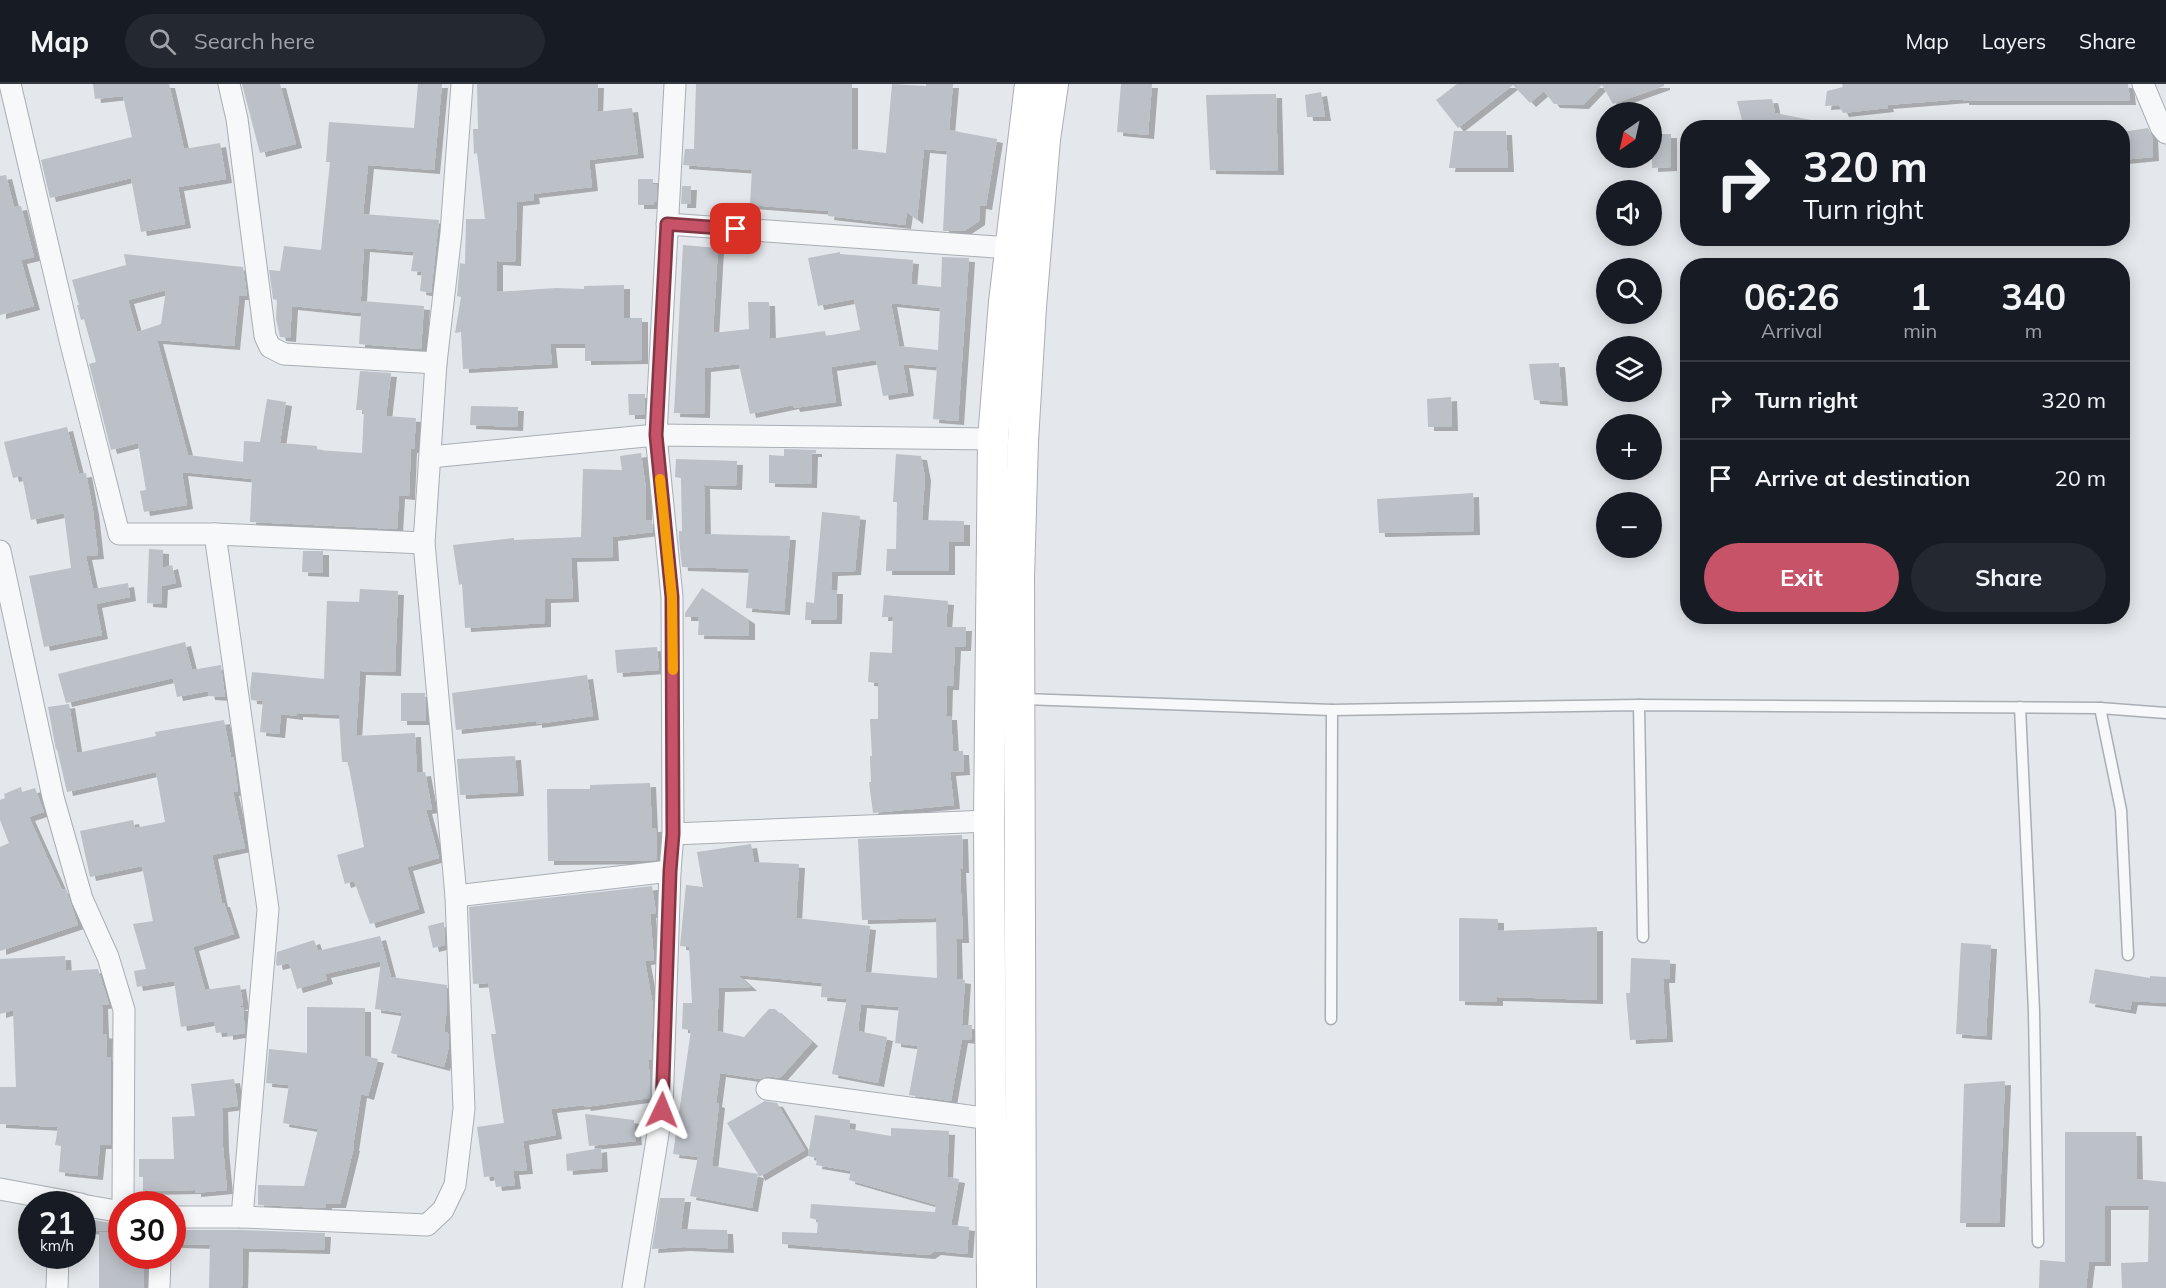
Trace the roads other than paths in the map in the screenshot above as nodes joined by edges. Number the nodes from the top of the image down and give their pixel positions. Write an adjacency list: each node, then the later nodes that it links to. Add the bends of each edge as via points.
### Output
1 (10, 84): 15 (street, via 119,534)
2 (229, 84): 11 (street, via 265,336 270,347 284,354)
3 (462, 84): 11 (street)
4 (675, 84): 9 (street)
5 (1030, 84): 10 (main road)
6 (1053, 84): 18 (main road, via 1045,139 1023,430)
7 (2143, 84): 8 (street)
8 (2166, 133)
9 (667, 224): 10 (street); 12 (street)
10 (1010, 248): 13 (main road)
11 (436, 363): 14 (street)
12 (656, 435): 13 (street); 14 (street); 25 (street, via 672,597)
13 (993, 439): 24 (main road)
14 (430, 457): 16 (street)
15 (214, 534): 16 (street); 37 (street, via 268,909)
16 (424, 543): 27 (street)
17 (0, 551): 34 (street, via 53,797 82,899 108,957 124,1010)
18 (1019, 699): 22 (lane); 45 (main road)
19 (1639, 705): 20 (lane); 22 (lane); 28 (lane)
20 (2020, 707): 21 (lane); 38 (lane, via 2034,1011)
21 (2100, 708): 23 (lane); 29 (lane, via 2121,810)
22 (1332, 710): 30 (lane)
23 (2166, 713)
24 (989, 821): 25 (street); 32 (main road)
25 (673, 834): 26 (street)
26 (670, 871): 27 (street); 43 (street, via 662,1110)
27 (456, 896): 37 (street, via 464,1109 455,1185 443,1210 427,1225)
28 (1644, 937)
29 (2128, 955)
30 (1331, 1019)
31 (767, 1089): 32 (street)
32 (991, 1119): 44 (main road)
33 (0, 1189): 35 (street)
34 (123, 1191)
35 (18, 1193)
36 (186, 1217): 37 (street)
37 (243, 1217)
38 (2038, 1242)
39 (58, 1269): 41 (street)
40 (160, 1269): 42 (street)
41 (57, 1288)
42 (159, 1288)
43 (633, 1288)
44 (992, 1288)
45 (1021, 1288)

